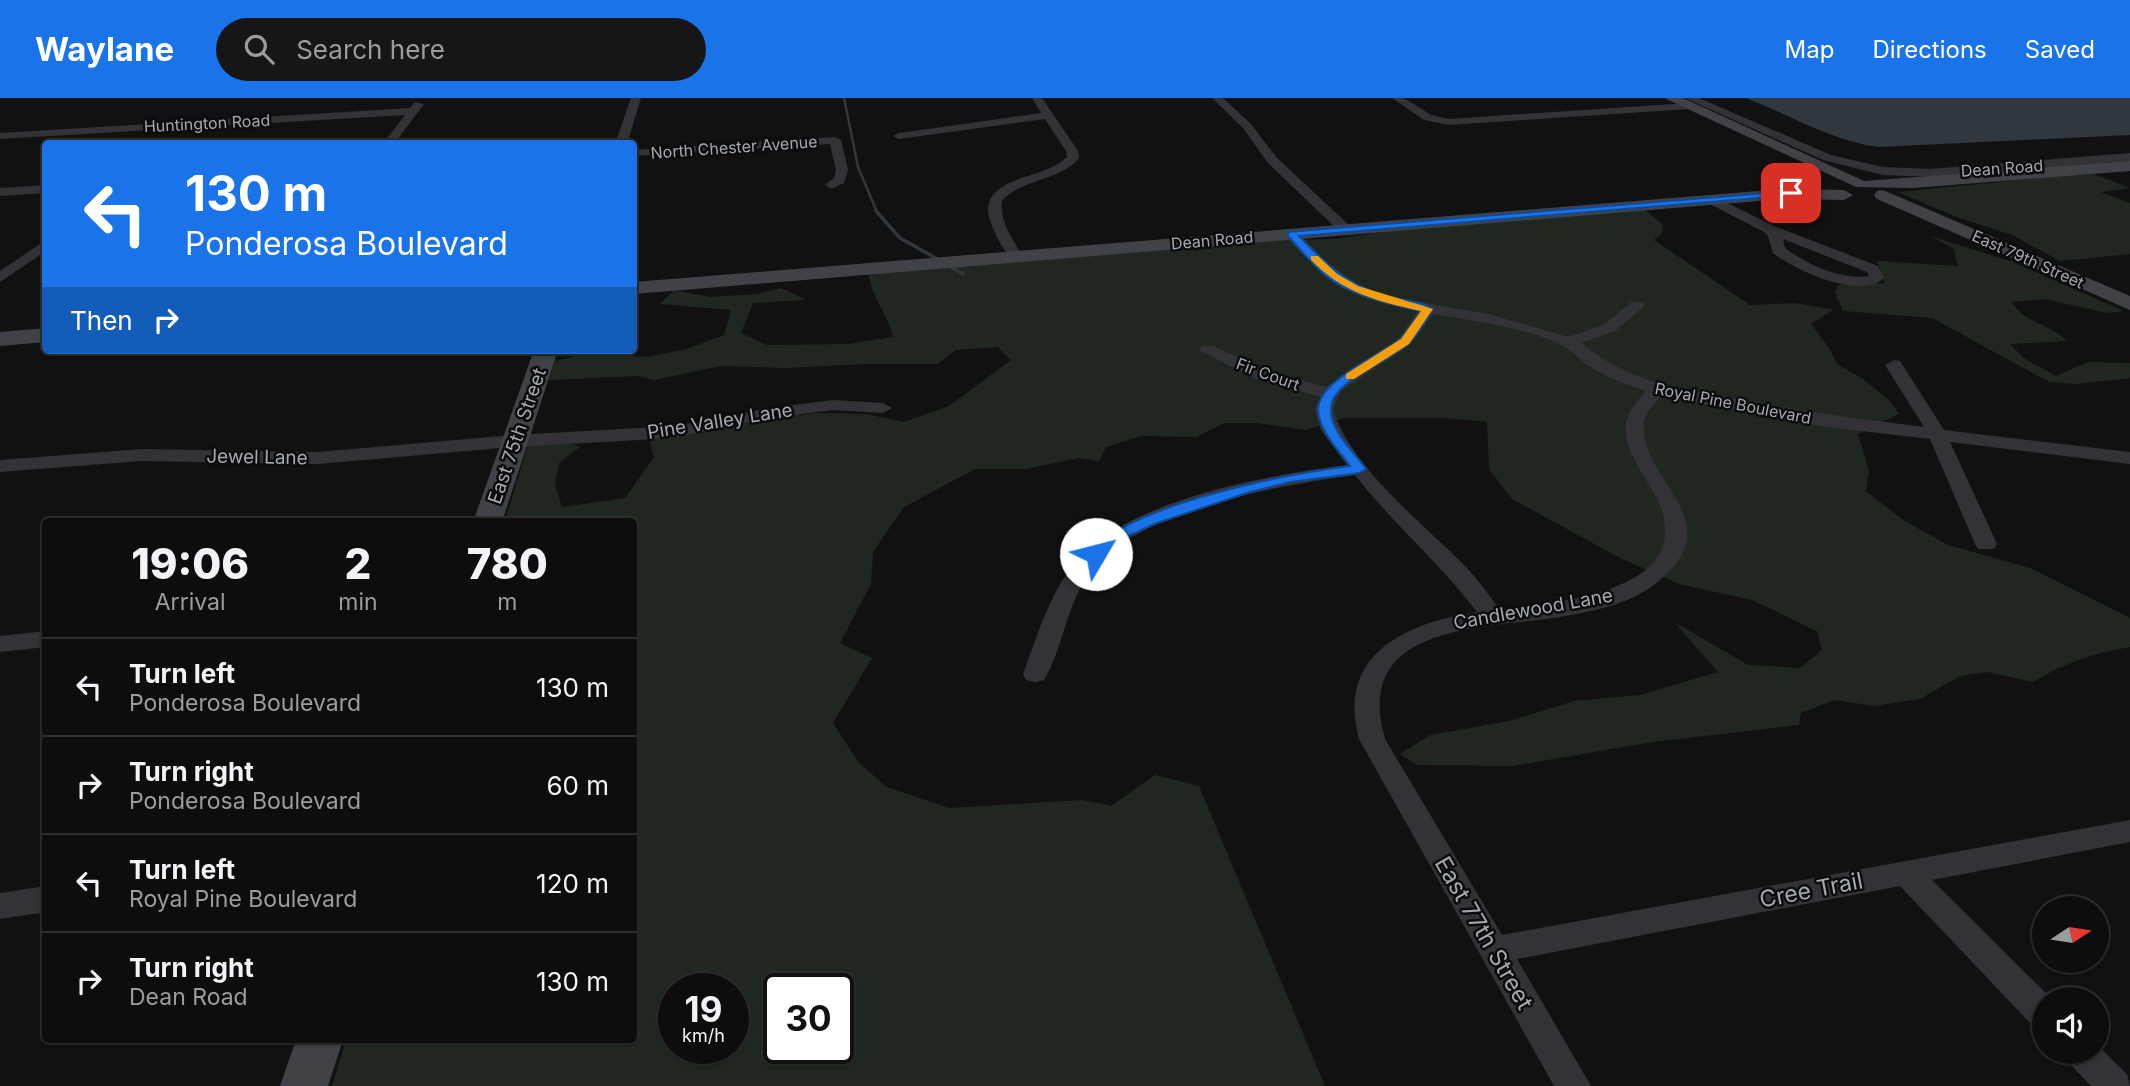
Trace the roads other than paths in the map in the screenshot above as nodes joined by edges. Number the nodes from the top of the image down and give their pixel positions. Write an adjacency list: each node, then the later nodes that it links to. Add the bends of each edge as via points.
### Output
1 (418, 98): 8 (street)
2 (636, 98): 13 (street)
3 (1037, 98): 9 (street)
4 (1217, 98): 23 (street, via 1247,126 1272,160)
5 (1397, 98): 7 (street, via 1440,121)
6 (1671, 98): 7 (street, East 79th Street)
7 (1689, 102): 18 (street, East 79th Street); 18 (street, East 79th Street, via 1827,158)
8 (415, 111): 10 (street, Huntington Road); 12 (street)
9 (1048, 115): 11 (street); 26 (street, via 1073,158 1065,167 998,197 994,212)
10 (0, 136)
11 (899, 136)
12 (391, 140)
13 (622, 140)
14 (637, 153): 17 (street, North Chester Avenue, via 835,140 842,173)
15 (2130, 158): 18 (street, Dean Road, via 1927,173)
16 (2130, 166): 18 (street, Dean Road)
17 (831, 185)
18 (1859, 187): 21 (street, Dean Road); 29 (street, East 79th Street)
19 (42, 189): 20 (street)
20 (0, 192)
21 (1713, 200): 22 (street); 23 (street, Dean Road)
22 (1769, 229): 22 (street, via 1780,252 1803,266 1847,279 1877,278 1867,266)
23 (1346, 230): 24 (street, Dean Road)
24 (1291, 234): 26 (street, Dean Road); 31 (street, Royal Pine Boulevard, via 1343,283 1377,298)
25 (42, 247): 27 (street)
26 (1015, 256): 28 (street, Dean Road)
27 (0, 278)
28 (637, 288)
29 (2130, 304)
30 (1637, 306): 34 (street, via 1609,328)
31 (1428, 309): 34 (street, Royal Pine Boulevard, via 1506,323); 39 (street, via 1405,341 1342,381)
32 (42, 335): 33 (street)
33 (0, 339)
34 (1568, 342): 38 (street, Royal Pine Boulevard, via 1605,369)
35 (1207, 349): 39 (street, Fir Court, via 1260,374)
36 (545, 354): 42 (street, East 75th Street)
37 (1894, 365): 41 (street)
38 (1657, 389): 41 (street, Royal Pine Boulevard, via 1827,421); 48 (street, Candlewood Lane, via 1638,414 1635,433 1673,510 1676,532 1669,557 1648,578 1615,596)
39 (1330, 394): 45 (street, via 1324,409 1326,420)
40 (883, 408): 42 (street, Pine Valley Lane, via 833,405 769,412 674,432)
41 (1937, 435): 43 (street, Royal Pine Boulevard); 47 (street)
42 (514, 441): 44 (street, Jewel Lane, via 318,458 134,455); 46 (street, East 75th Street)
43 (2130, 457)
44 (0, 466)
45 (1359, 469): 48 (street, via 1460,575); 51 (street, via 1258,485 1125,532 1076,576)
46 (488, 518)
47 (1986, 544)
48 (1494, 618): 52 (street, Candlewood Lane, via 1415,635 1392,650 1372,674 1366,698 1369,732)
49 (42, 639): 50 (street)
50 (0, 644)
51 (1035, 674)
52 (1394, 781): 57 (street, East 77th Street)
53 (2130, 831): 54 (street, Cree Trail)
54 (1905, 872): 57 (street, Cree Trail); 58 (street)
55 (42, 900): 56 (street)
56 (0, 906)
57 (1493, 950): 62 (street, East 77th Street)
58 (2032, 1002)
59 (319, 1043): 61 (street)
60 (2093, 1064): 63 (street)
61 (304, 1086)
62 (1573, 1086)
63 (2115, 1086)

